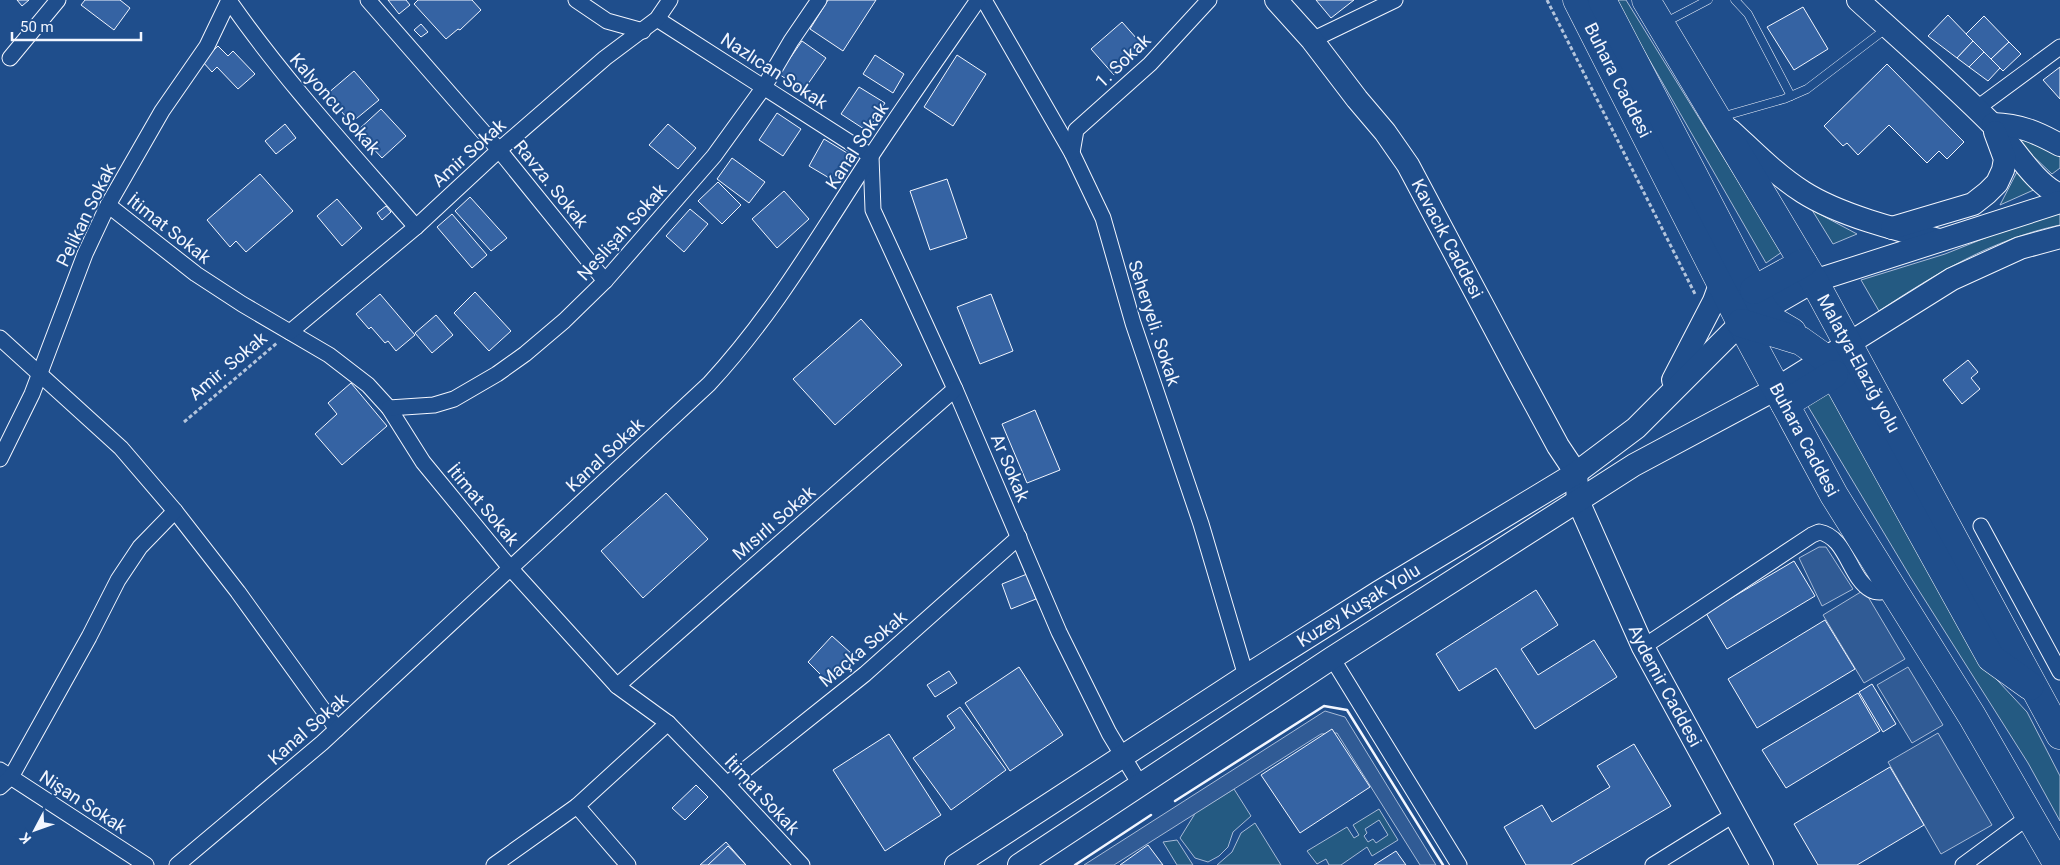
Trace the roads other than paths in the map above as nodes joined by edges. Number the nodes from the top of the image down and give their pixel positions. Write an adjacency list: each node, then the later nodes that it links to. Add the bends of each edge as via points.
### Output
1 (58, 0): 24 (street)
2 (368, 0): 31 (street, Ravza. Sokak)
3 (576, 0): 21 (street, via 607,21)
4 (670, 0): 18 (street, Amir Sokak)
5 (819, 0): 25 (street, Neslişah Sokak)
6 (978, 0): 33 (street, Kanal Sokak)
7 (984, 0): 32 (street, Seheryeli. Sokak)
8 (1208, 0): 32 (street, 1. Sokak, via 1150,64 1076,130)
9 (1276, 0): 22 (main road, Kavacık Caddesi)
10 (1395, 0): 22 (street)
11 (1577, 0): 43 (highway, Buhara Caddesi)
12 (1602, 0): 44 (highway)
13 (1646, 0): 19 (highway, Malatya-Elazığ yolu)
14 (1708, 0): 19 (lane)
15 (1735, 0): 26 (lane, via 1748,14)
16 (1858, 0): 20 (main road)
17 (229, 1): 36 (street, Pelikan Sokak, via 207,46 162,111); 37 (street, Kalyoncu Sokak, via 264,51)
18 (657, 18): 21 (street, Amir Sokak); 25 (street, Nazlıcan Sokak)
19 (1661, 25): 28 (highway, Malatya-Elazığ yolu)
20 (1888, 27): 26 (lane, via 1807,89); 27 (main road)
21 (643, 31): 31 (street, Amir Sokak, via 605,58)
22 (1312, 40): 55 (main road, Kavacık Caddesi, via 1408,165 1558,446)
23 (2060, 47): 27 (street)
24 (10, 58)
25 (764, 87): 33 (street, Nazlıcan Sokak); 42 (street, Neslişah Sokak, via 714,156)
26 (1791, 96): 28 (lane)
27 (1976, 109): 29 (main road)
28 (1717, 118): 38 (main road, via 1785,180 1804,193); 41 (highway, Malatya-Elazığ yolu)
29 (1993, 124): 30 (main road, via 2015,125); 34 (main road, via 2038,178); 38 (main road, via 2005,160 1997,183 1973,204)
30 (2060, 145)
31 (498, 150): 37 (street, Amir Sokak); 42 (street, Ravza. Sokak)
32 (1072, 153): 65 (street, Seheryeli. Sokak, via 1103,218 1133,323 1201,524)
33 (871, 156): 50 (street, Ar Sokak, via 873,210); 60 (street, Kanal Sokak, via 776,303 739,351 709,384)
34 (2060, 195)
35 (2060, 202): 40 (main road)
36 (108, 205): 45 (street, İtimat Sokak, via 196,274); 49 (street, Pelikan Sokak, via 85,254)
37 (416, 227): 45 (street, Amir Sokak)
38 (1891, 228): 40 (main road)
39 (2060, 237): 47 (main road, via 2020,248 1952,280)
40 (1940, 240): 41 (main road)
41 (1809, 272): 44 (highway); 47 (highway, Malatya-Elazığ yolu)
42 (605, 281): 53 (street, Neslişah Sokak, via 564,321 497,374 454,399 434,405)
43 (1721, 282): 44 (highway, Buhara Caddesi); 52 (main road)
44 (1753, 307): 47 (highway, via 1786,330); 48 (highway); 51 (highway, Buhara Caddesi); 52 (main road, Kuzey Kuşak Yolu)
45 (290, 332): 53 (street, İtimat Sokak, via 329,355 368,385)
46 (0, 338): 49 (street)
47 (1848, 344): 48 (main road); 67 (highway, Malatya-Elazığ yolu)
48 (1830, 366): 51 (highway); 67 (highway, via 1991,658)
49 (39, 374): 54 (street, Pelikan Sokak); 57 (street, via 121,448)
50 (955, 389): 59 (street, Ar Sokak); 66 (street, Mısırlı Sokak)
51 (1781, 396): 56 (main road, Kuzey Kuşak Yolu, via 1634,465); 61 (highway, Buhara Caddesi, via 1834,495)
52 (1659, 405): 55 (main road, Kuzey Kuşak Yolu, via 1636,428)
53 (389, 408): 60 (street, İtimat Sokak, via 423,462)
54 (0, 459)
55 (1576, 473): 56 (main road, Kavacık Caddesi); 65 (main road, Kuzey Kuşak Yolu)
56 (1578, 501): 62 (main road, Aydemir Caddesi); 63 (main road, Kuzey Kuşak Yolu)
57 (175, 511): 69 (street); 72 (street, via 140,547 118,580 89,637)
58 (1981, 526): 64 (street)
59 (1019, 537): 71 (street, Ar Sokak, via 1066,647); 73 (street, Maçka Sokak, via 865,674)
60 (510, 568): 66 (street, İtimat Sokak); 69 (street, Kanal Sokak)
61 (1894, 590): 62 (street, via 1870,590 1832,537 1819,532); 77 (highway, Buhara Caddesi)
62 (1643, 647): 76 (main road, Aydemir Caddesi)
63 (1332, 658): 74 (main road, Kuzey Kuşak Yolu); 85 (street)
64 (2060, 672)
65 (1246, 676): 71 (main road, Kuzey Kuşak Yolu)
66 (617, 686): 68 (street, İtimat Sokak)
67 (2036, 691): 70 (highway, Malatya-Elazığ yolu)
68 (668, 723): 73 (street, İtimat Sokak); 75 (street)
69 (337, 729): 79 (street, Kanal Sokak)
70 (2060, 735)
71 (1122, 756): 74 (street, Ar Sokak); 83 (main road, Kuzey Kuşak Yolu)
72 (4, 778): 78 (street, Nişan Sokak)
73 (727, 784): 82 (street, İtimat Sokak)
74 (1141, 786): 84 (main road, Kuzey Kuşak Yolu)
75 (576, 806): 80 (street); 81 (street)
76 (1735, 814): 86 (street); 87 (main road, Aydemir Caddesi)
77 (2031, 815): 88 (street); 89 (highway, Buhara Caddesi)
78 (146, 865)
79 (177, 865)
80 (494, 865)
81 (628, 865)
82 (802, 865)
83 (956, 865)
84 (1019, 865)
85 (1459, 865)
86 (1653, 865)
87 (1762, 865)
88 (1963, 865)
89 (2058, 865)

